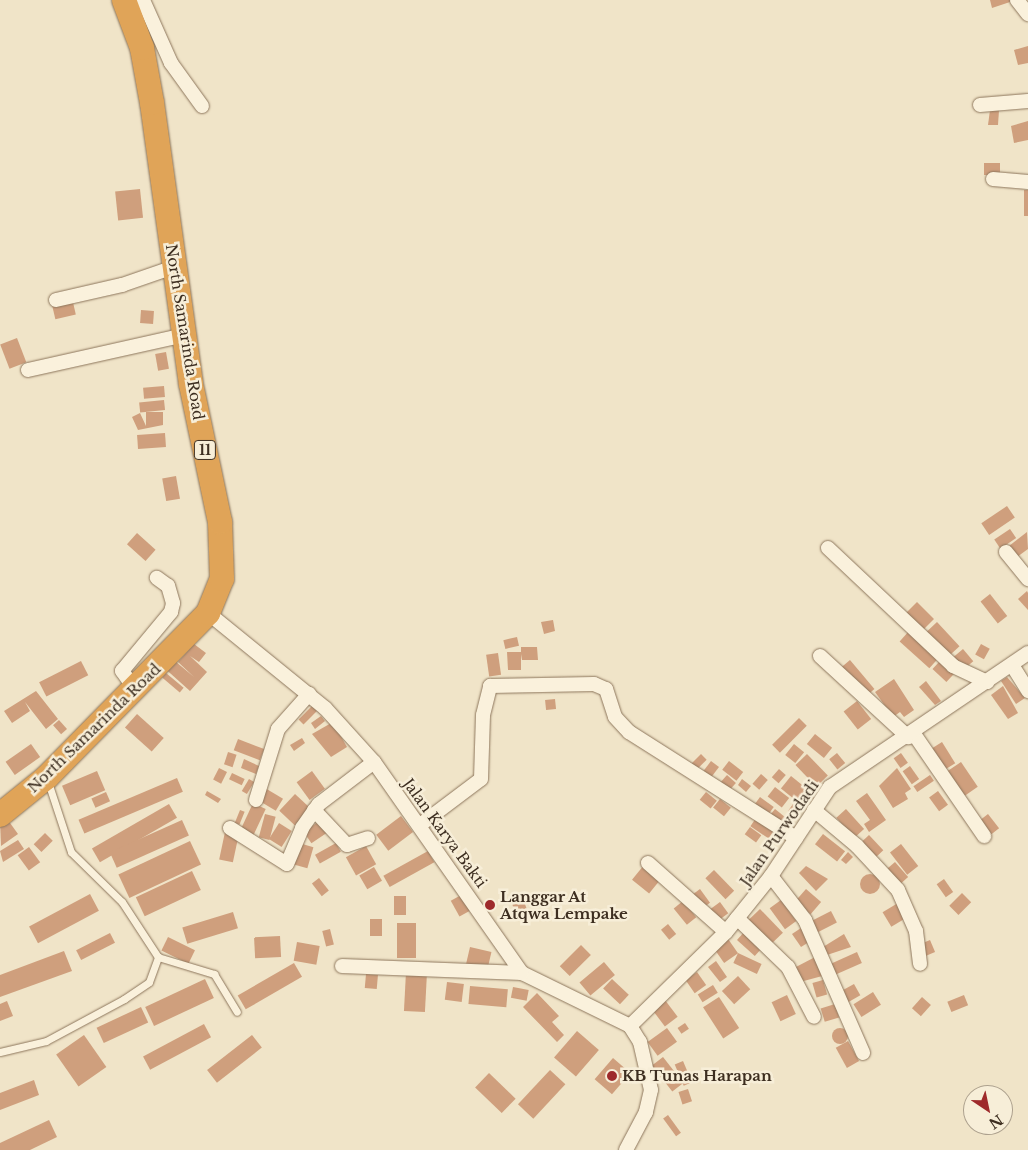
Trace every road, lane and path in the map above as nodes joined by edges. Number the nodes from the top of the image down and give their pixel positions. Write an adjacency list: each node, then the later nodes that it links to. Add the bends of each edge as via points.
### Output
1 (124, 0): 8 (highway, North Samarinda Road / 11, via 142,48)
2 (144, 0): 5 (street, via 170,63)
3 (1028, 102): 4 (street)
4 (980, 105)
5 (202, 106)
6 (993, 179): 7 (street)
7 (1028, 182)
8 (174, 267): 9 (street, via 122,285); 10 (highway, North Samarinda Road / 11)
9 (56, 300)
10 (184, 335): 11 (street); 16 (highway, North Samarinda Road / 11, via 220,522 222,579)
11 (28, 370)
12 (828, 548): 20 (street, via 953,666)
13 (1006, 552): 15 (street)
14 (157, 578): 21 (street, via 168,586 173,603 171,612 122,671)
15 (1028, 579)
16 (208, 614): 21 (highway, North Samarinda Road / 11); 23 (street, Jalan Karya Bakti)
17 (1028, 653): 19 (street, Jalan Purwodadi)
18 (820, 656): 24 (street)
19 (1012, 664): 20 (street, Jalan Purwodadi); 22 (street)
20 (987, 682): 24 (street, Jalan Purwodadi)
21 (134, 688): 26 (highway, North Samarinda Road / 11)
22 (1028, 691)
23 (309, 694): 25 (street, Jalan Karya Bakti); 27 (street, via 278,729)
24 (911, 735): 29 (street, Jalan Purwodadi, via 836,782); 33 (street)
25 (374, 762): 28 (street); 31 (street, Jalan Karya Bakti)
26 (47, 777): 30 (highway, North Samarinda Road / 11); 40 (lane, via 71,852 122,902)
27 (256, 800)
28 (314, 810): 32 (street, via 285,864); 34 (street, via 347,845)
29 (814, 810): 35 (street, Jalan Purwodadi); 41 (street, via 858,846 898,890 916,931)
30 (0, 815)
31 (420, 825): 35 (street, via 481,779 483,715 490,686 594,684 606,689 614,717 629,732 695,778); 43 (street, Jalan Karya Bakti)
32 (230, 828)
33 (984, 836)
34 (368, 838)
35 (796, 838): 37 (street, Jalan Purwodadi)
36 (648, 863): 39 (street)
37 (771, 876): 38 (street, Jalan Purwodadi); 48 (street, via 812,933)
38 (737, 918): 39 (street, Jalan Purwodadi); 45 (street, via 788,967)
39 (726, 932): 46 (street, Jalan Purwodadi)
40 (158, 956): 44 (lane, via 214,974); 47 (lane, via 148,982 124,999 46,1041)
41 (920, 964)
42 (342, 966): 43 (street)
43 (522, 973): 46 (street, Jalan Karya Bakti)
44 (237, 1012)
45 (814, 1017)
46 (630, 1026): 49 (street, via 640,1042 650,1090 646,1112)
47 (0, 1052)
48 (863, 1053)
49 (626, 1150)

